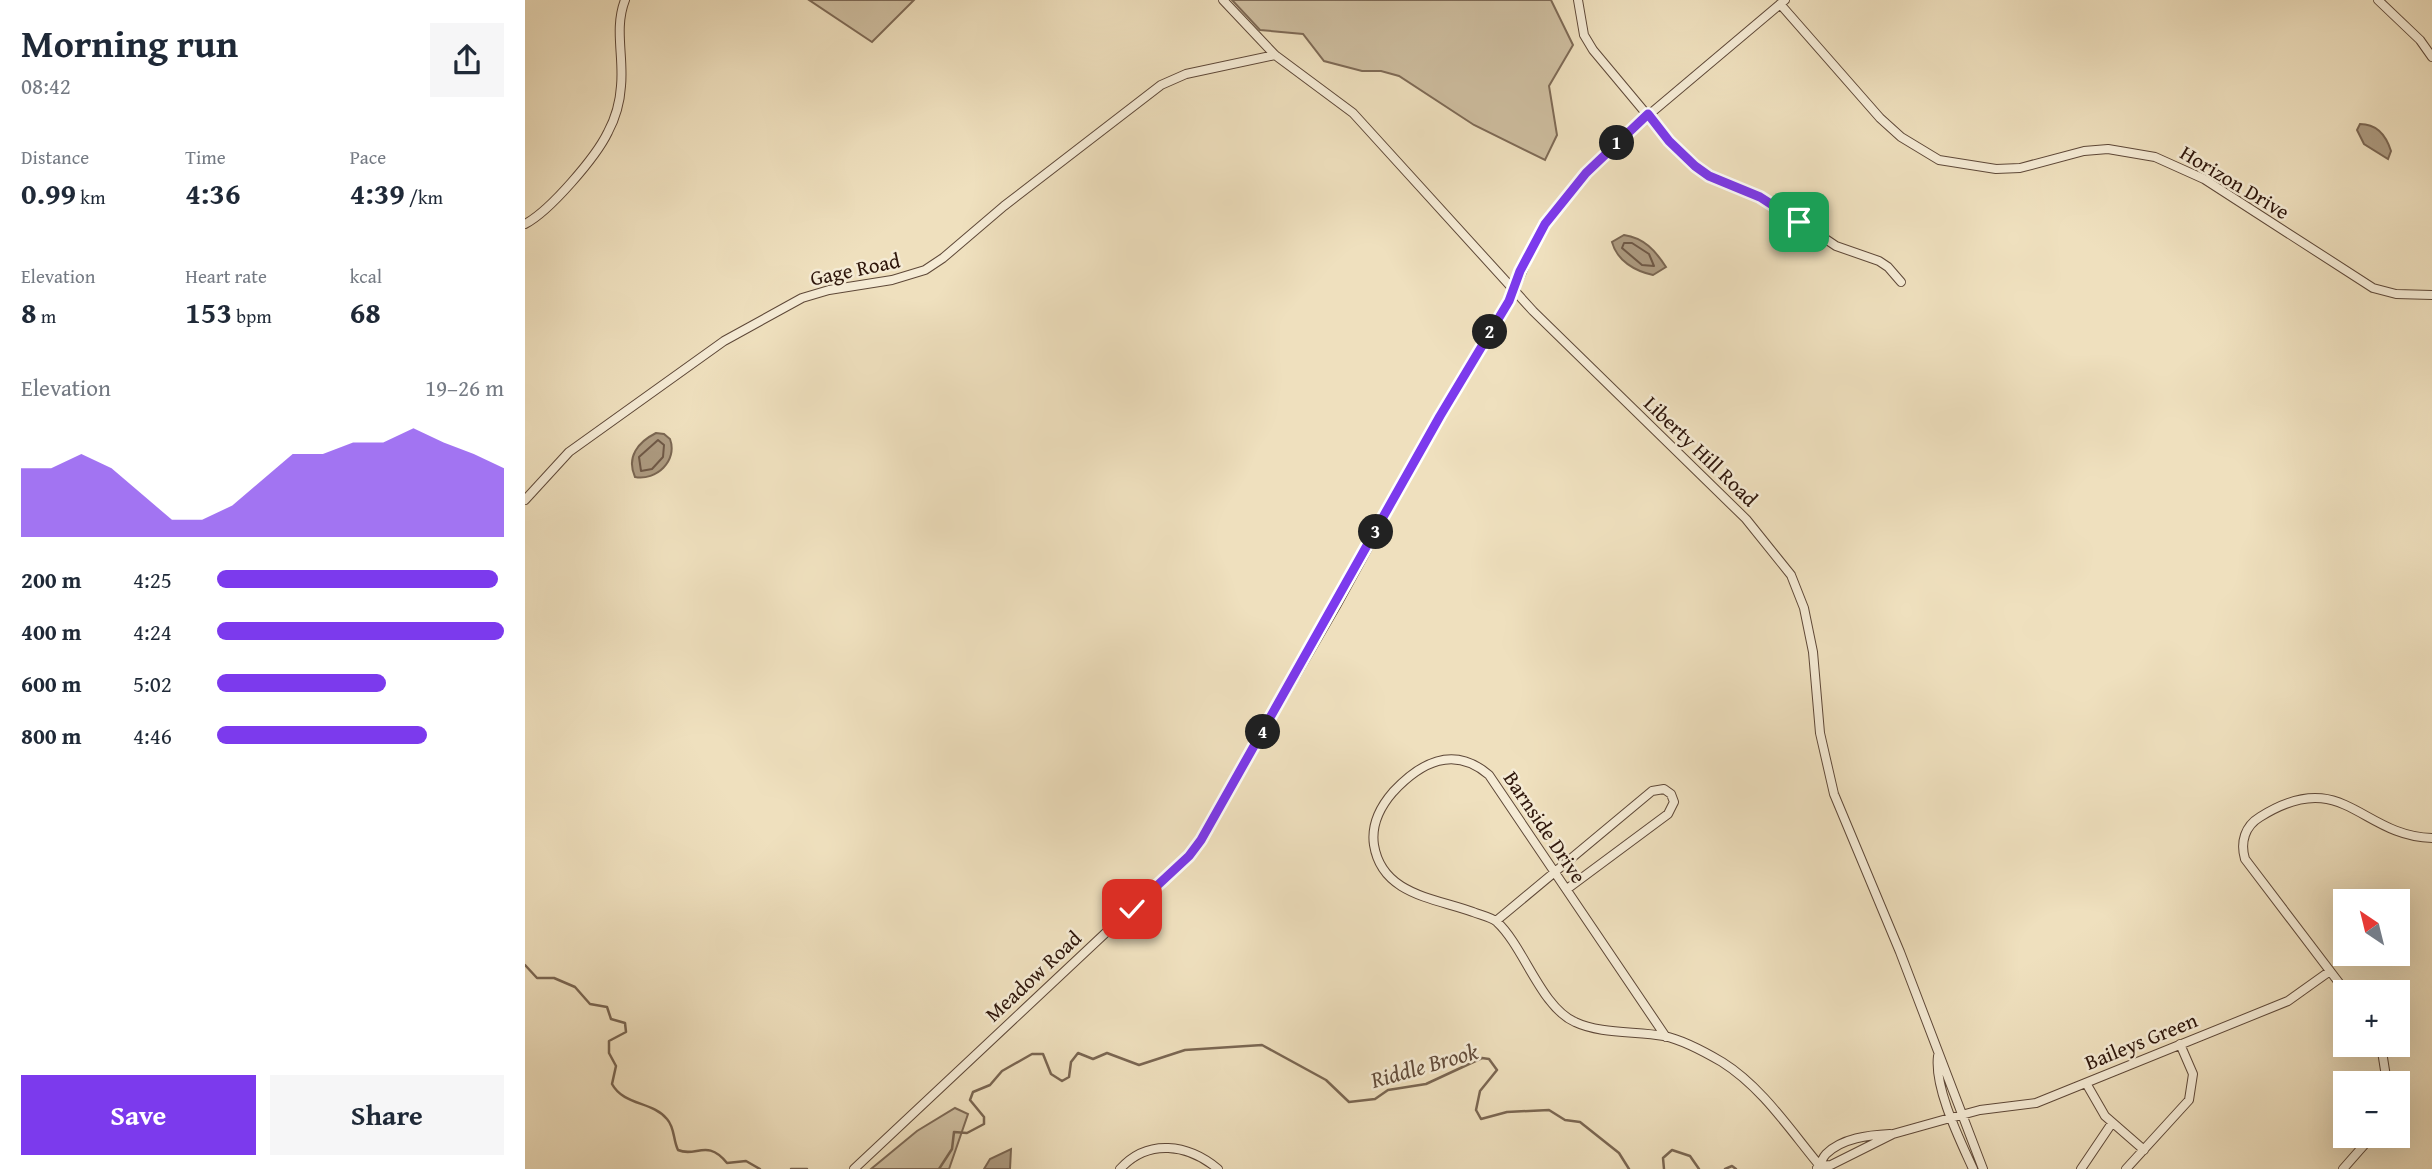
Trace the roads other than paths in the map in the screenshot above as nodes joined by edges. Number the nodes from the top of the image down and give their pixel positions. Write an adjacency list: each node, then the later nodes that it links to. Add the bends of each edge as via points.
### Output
1 (625, 0): 9 (street, via 619,30 618,110 607,135)
2 (1223, 0): 6 (street, Liberty Hill Road)
3 (1578, 0): 8 (street, via 1584,35 1593,50)
4 (2378, 0): 7 (street)
5 (1783, 2): 8 (street, Meadow Road); 12 (street, Horizon Drive, via 1880,118 1939,160 1996,169 2104,149 2155,157 2204,179 2373,288)
6 (1275, 55): 11 (street, Liberty Hill Road, via 1353,113); 13 (street, Gage Road, via 1186,74 1161,85 925,270 801,298 724,341 569,452)
7 (2432, 57)
8 (1648, 114): 10 (street, via 1681,154 1709,176 1760,197 1836,246 1879,261); 11 (street, Meadow Road, via 1551,214)
9 (525, 224)
10 (1901, 282)
11 (1514, 289): 23 (street, Liberty Hill Road, via 1746,519 1791,575 1804,608 1820,733 1834,794 1900,952); 29 (street, Meadow Road, via 1195,849)
12 (2432, 295)
13 (525, 500)
14 (2432, 838): 18 (street, via 2407,834 2316,796 2278,807 2249,825 2243,838 2245,859)
15 (1555, 873): 16 (street, Barnside Drive); 16 (street, via 1652,791 1664,789 1671,794 1674,802 1668,814); 17 (street); 17 (street, Barnside Drive, via 1482,769 1449,758 1431,761 1416,771 1390,796 1377,818 1374,845 1384,870 1411,892)
16 (1567, 889): 20 (street, Barnside Drive)
17 (1496, 921): 20 (street, via 1568,1019 1585,1026)
18 (2330, 971): 19 (street); 21 (street, Baileys Green, via 2288,1001)
19 (2337, 980)
20 (1666, 1037): 28 (street, via 1707,1054 1744,1079)
21 (2180, 1044): 22 (street, Baileys Green); 27 (street, via 2193,1074 2193,1091)
22 (2086, 1083): 23 (street, Baileys Green, via 2025,1106); 24 (street)
23 (1956, 1117): 25 (street, Baileys Green); 32 (street, Liberty Hill Road); 33 (street, Liberty Hill Road)
24 (2112, 1123): 27 (street); 34 (street)
25 (1893, 1134): 28 (street); 28 (street, via 1843,1144 1824,1155)
26 (2361, 1148): 36 (street)
27 (2144, 1150): 35 (street)
28 (1818, 1167)
29 (854, 1169)
30 (1120, 1169): 31 (street, via 1143,1152 1165,1147 1198,1154)
31 (1218, 1169)
32 (1973, 1169)
33 (1983, 1169)
34 (2081, 1169)
35 (2126, 1169)
36 (2343, 1169)

